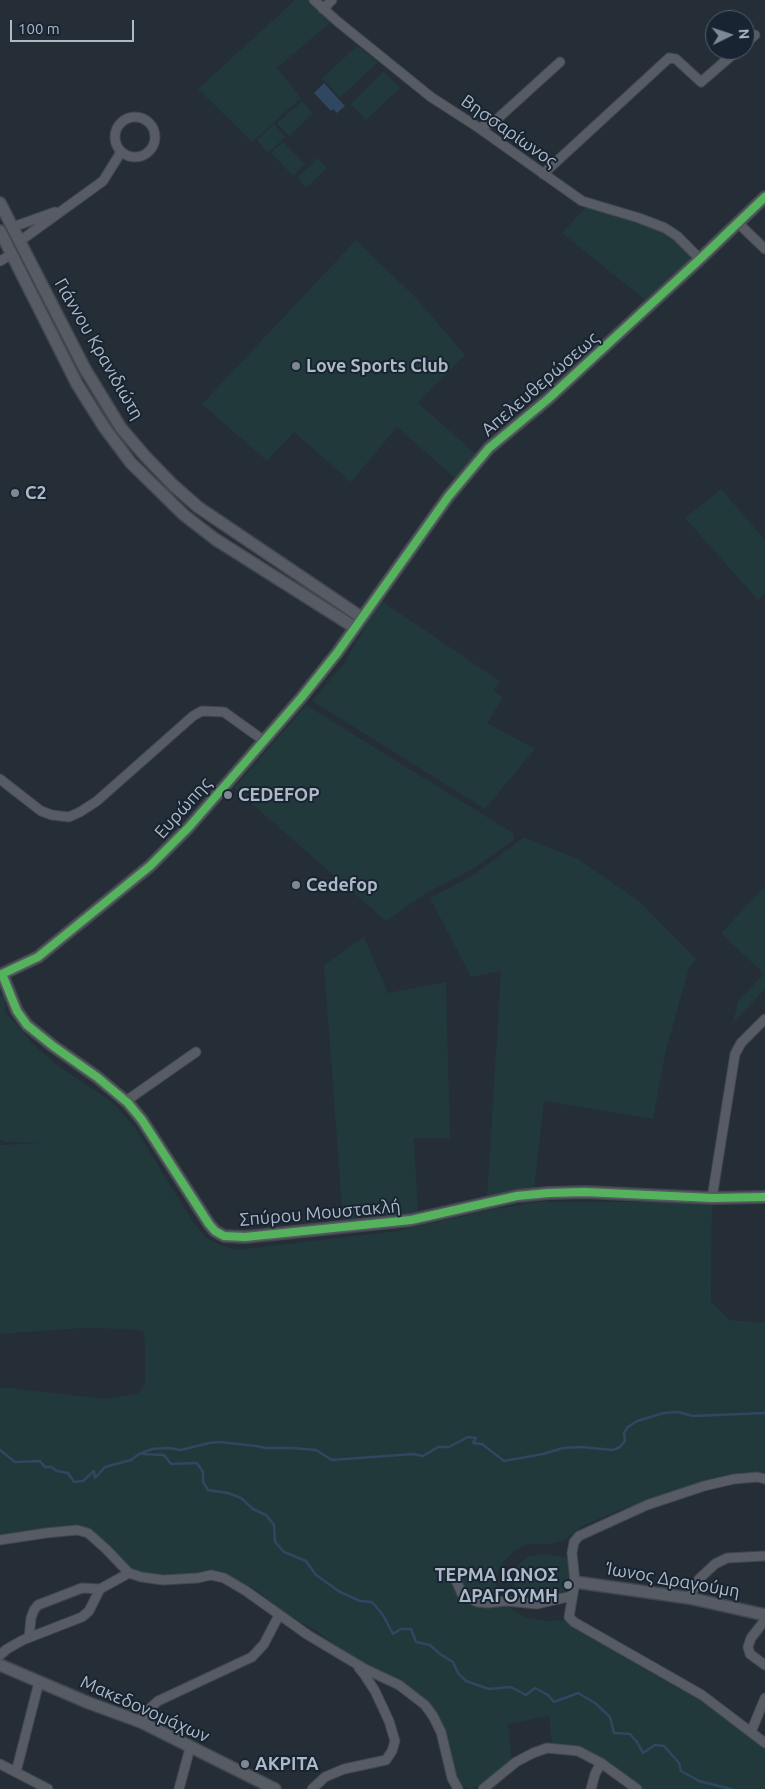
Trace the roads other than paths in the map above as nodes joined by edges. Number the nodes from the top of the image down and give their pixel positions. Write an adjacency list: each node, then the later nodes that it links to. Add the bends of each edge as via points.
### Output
1 (314, 0): 3 (street, Βησσαρίωνος)
2 (332, 0): 3 (street)
3 (323, 9): 6 (street, Βησσαρίωνος, via 431,98)
4 (726, 60): 8 (street, via 701,82 672,56)
5 (560, 62): 6 (street, via 495,122)
6 (479, 128): 8 (street, Βησσαρίωνος)
7 (121, 152): 7 (street, via 133,157 151,149 155,137 151,124 133,116 121,122 115,140); 11 (street, via 106,178)
8 (543, 174): 18 (street, Βησσαρίωνος, via 582,201 665,228)
9 (765, 197): 12 (street, Απελευθερώσεως)
10 (0, 203): 13 (street, Γιάννου Κρανιδιώτη)
11 (67, 208): 13 (street); 15 (street)
12 (738, 223): 16 (street); 18 (street, Απελευθερώσεως)
13 (13, 227): 15 (street, Γιάννου Κρανιδιώτη)
14 (2, 239): 17 (street, Γιάννου Κρανιδιώτη)
15 (20, 241): 20 (street, Γιάννου Κρανιδιώτη, via 90,377 121,428 145,456 198,507)
16 (765, 249)
17 (12, 254): 19 (street); 21 (street, Γιάννου Κρανιδιώτη, via 77,384 131,463 184,515 215,539)
18 (700, 259): 20 (street, Απελευθερώσεως, via 548,399 489,448 448,496)
19 (0, 261)
20 (361, 616): 21 (street, Απελευθερώσεως)
21 (354, 627): 22 (street, Ευρώπης, via 302,698)
22 (263, 740): 23 (street, via 224,712 202,712 193,716 97,801 69,817 41,811); 24 (street, Ευρώπης, via 189,827 150,866 38,957)
23 (0, 779)
24 (1, 975): 27 (street, Σπύρου Μουστακλή, via 27,1025)
25 (765, 1019): 29 (street, via 741,1043 735,1054)
26 (196, 1052): 27 (street)
27 (126, 1102): 29 (street, Σπύρου Μουστακλή, via 142,1120 209,1224 224,1236 245,1237 411,1220 517,1196 548,1193)
28 (765, 1197): 29 (street, Σπύρου Μουστακλή)
29 (712, 1198)
30 (765, 1479): 35 (street, via 734,1479 704,1486 647,1505 579,1536 572,1553)
31 (0, 1540): 33 (street, via 77,1530 88,1534)
32 (765, 1556): 38 (street, via 727,1558 715,1564 699,1580)
33 (129, 1573): 36 (street); 39 (street, via 163,1580 211,1575 224,1578)
34 (453, 1574): 37 (street, via 462,1594 477,1602 537,1604)
35 (575, 1582): 37 (street); 38 (street, Ίωνος Δραγούμη)
36 (100, 1589): 42 (street, via 82,1618); 42 (street, via 82,1588 38,1605 31,1618)
37 (572, 1596): 50 (street, via 569,1617 574,1622 702,1695)
38 (689, 1598): 40 (street, Ίωνος Δραγούμη)
39 (279, 1614): 44 (street); 49 (street, via 264,1644 252,1657 158,1701)
40 (765, 1615)
41 (765, 1620): 46 (street, via 748,1647 750,1654)
42 (29, 1637): 43 (street)
43 (0, 1655)
44 (349, 1659): 59 (street, via 375,1691 395,1741 386,1760 344,1769 325,1777); 60 (street, via 399,1685 425,1704 441,1732 452,1778)
45 (0, 1664): 47 (street, Μακεδονομάχων)
46 (765, 1665)
47 (39, 1682): 49 (street, Μακεδονομάχων); 55 (street)
48 (765, 1698): 50 (street)
49 (140, 1722): 52 (street, Μακεδονομάχων)
50 (751, 1732): 51 (street)
51 (765, 1743)
52 (190, 1748): 57 (street); 58 (street, Μακεδονομάχων)
53 (601, 1763): 61 (street, via 578,1751 546,1748 516,1762); 62 (street); 63 (street)
54 (0, 1764): 55 (street)
55 (16, 1772): 56 (street)
56 (48, 1789)
57 (179, 1789)
58 (275, 1789)
59 (312, 1789)
60 (458, 1789)
61 (483, 1789)
62 (590, 1789)
63 (637, 1789)

